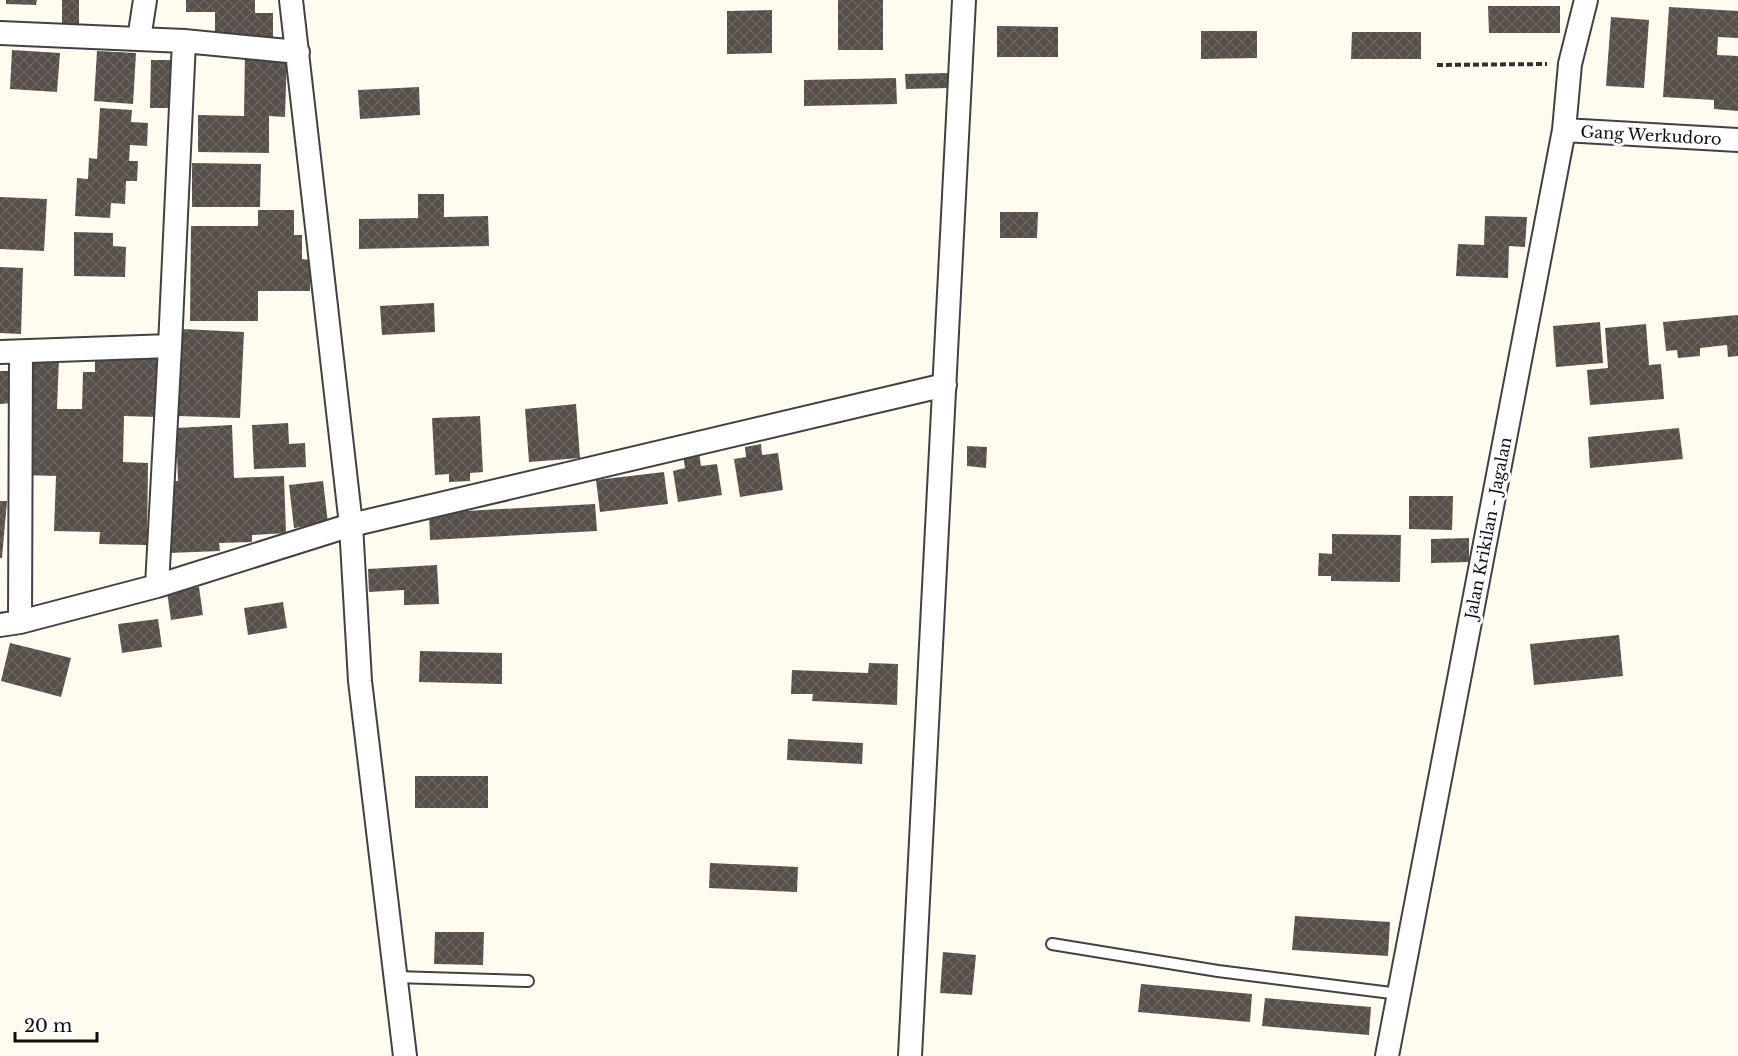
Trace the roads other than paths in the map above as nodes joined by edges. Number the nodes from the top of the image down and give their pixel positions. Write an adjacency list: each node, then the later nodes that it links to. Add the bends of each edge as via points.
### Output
1 (145, 0): 6 (street)
2 (291, 0): 8 (street)
3 (964, 0): 13 (street)
4 (1586, 0): 9 (street, Jalan Krikilan - Jagalan, via 1570,64)
5 (0, 33): 6 (street)
6 (139, 39): 7 (street)
7 (184, 41): 8 (street); 11 (street)
8 (298, 52): 14 (street)
9 (1564, 130): 10 (street, Gang Werkudoro); 20 (street, Jalan Krikilan - Jagalan)
10 (1738, 140)
11 (170, 346): 12 (street); 15 (street)
12 (10, 352): 16 (street)
13 (945, 385): 14 (street); 22 (street)
14 (351, 525): 15 (street); 18 (street, via 360,681)
15 (157, 586): 16 (street)
16 (10, 623)
17 (1052, 944): 20 (lane, via 1218,971)
18 (395, 977): 19 (lane); 21 (street)
19 (528, 981)
20 (1399, 994): 23 (street, Jalan Krikilan - Jagalan)
21 (405, 1056)
22 (910, 1056)
23 (1387, 1056)

